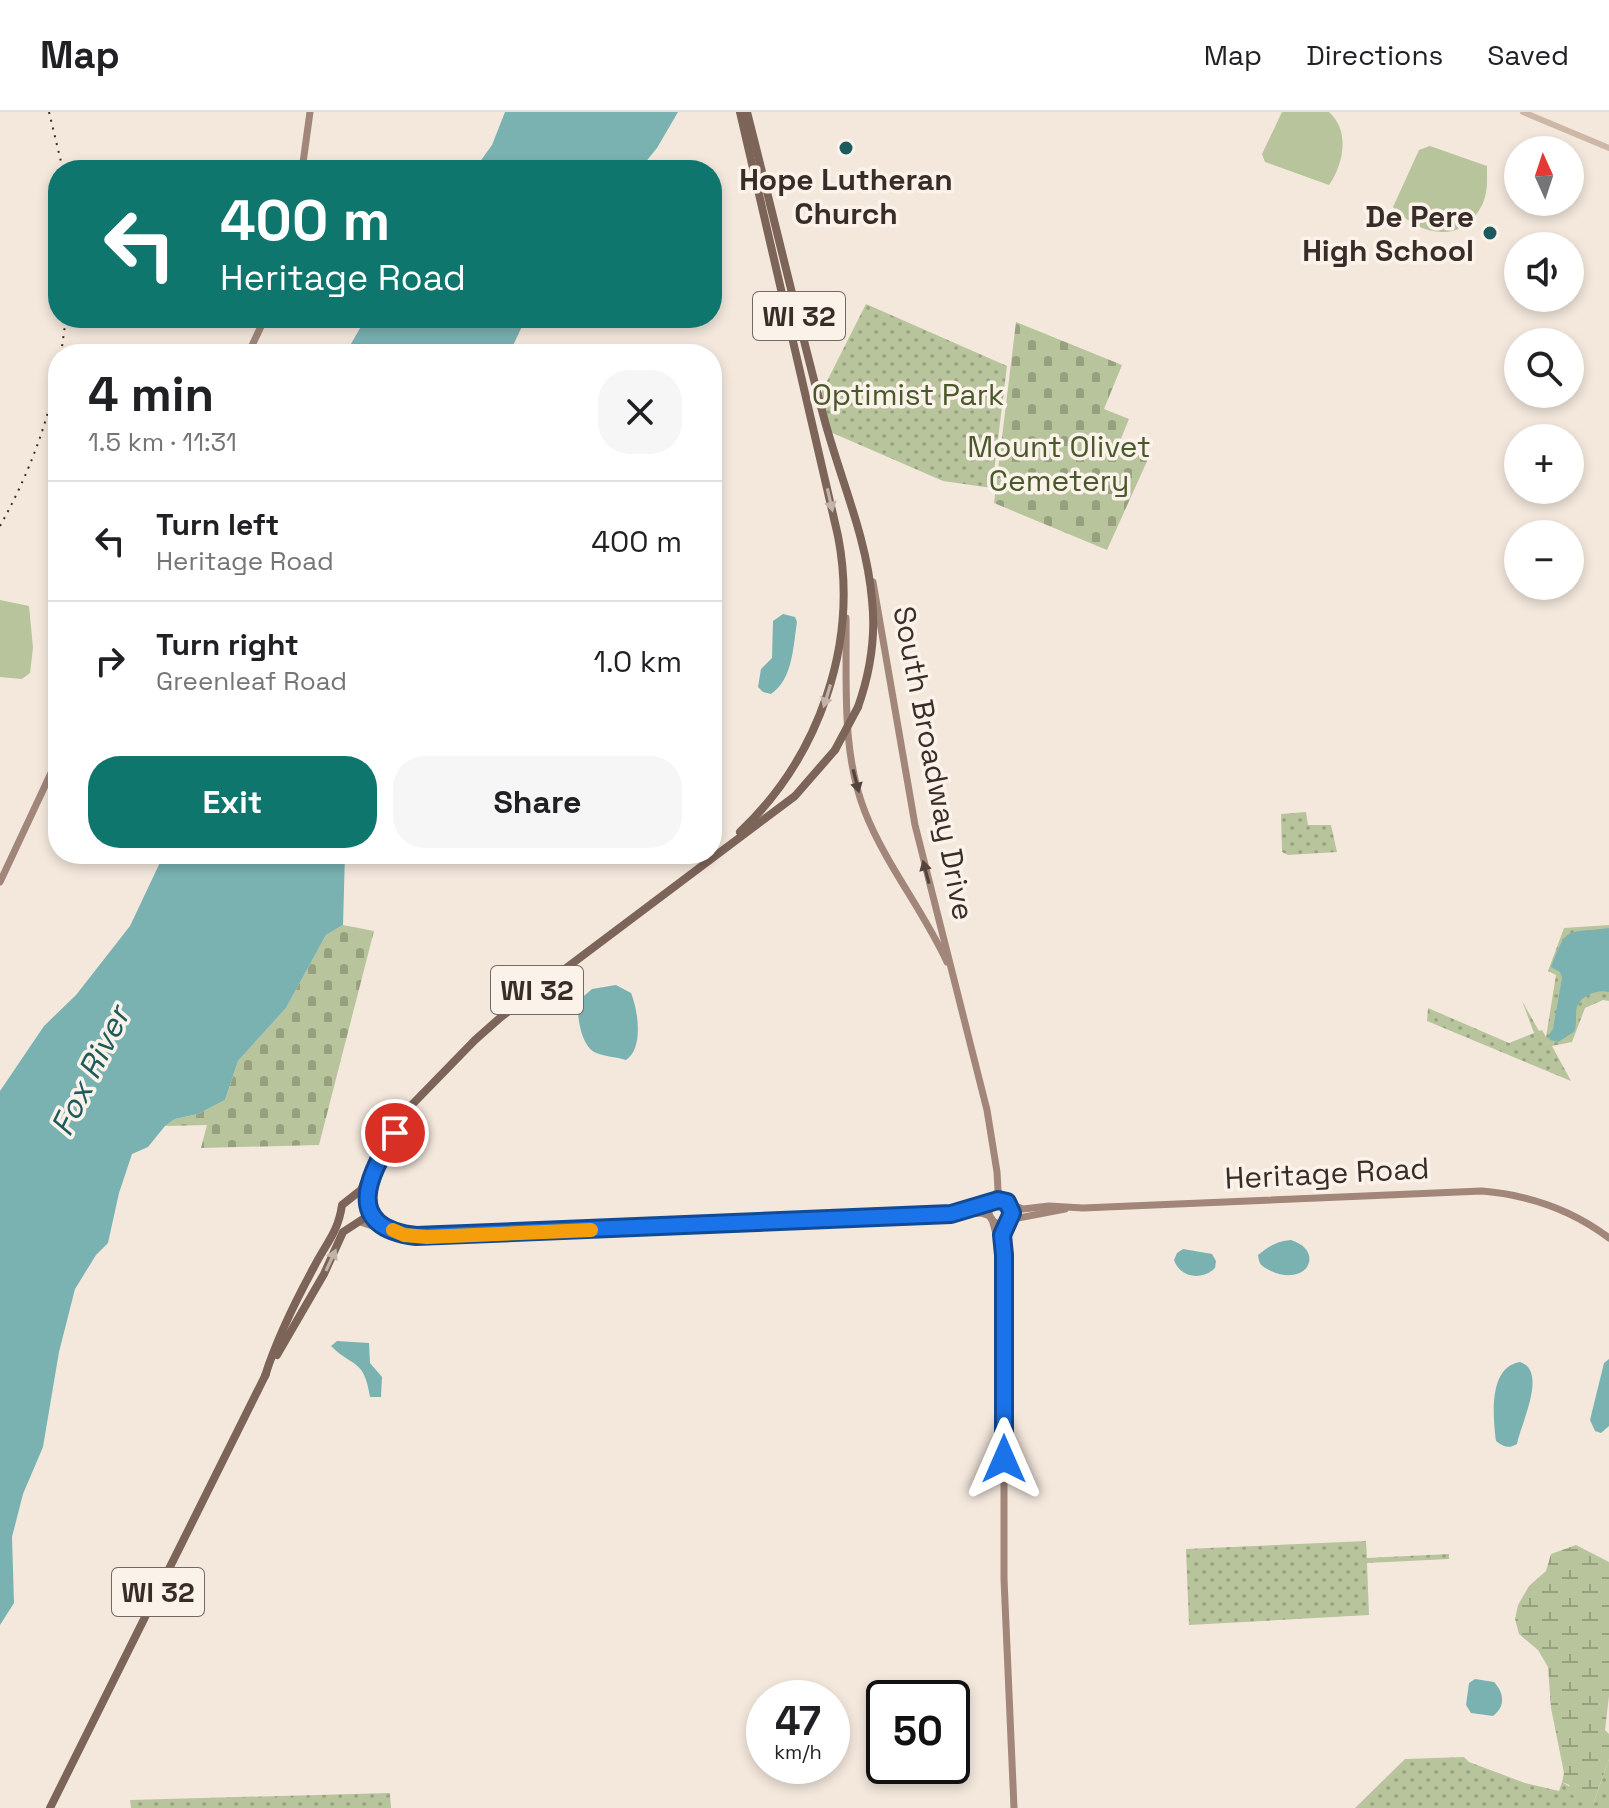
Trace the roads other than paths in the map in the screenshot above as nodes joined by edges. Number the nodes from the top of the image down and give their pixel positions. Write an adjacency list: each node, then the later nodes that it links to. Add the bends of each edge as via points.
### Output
1 (310, 112): 6 (main road)
2 (740, 112): 8 (main road, South Broadway Drive / WI 32, one-way to 8, via 834,517)
3 (747, 112): 7 (main road, WI 32)
4 (1523, 112): 5 (street)
5 (1609, 148)
6 (303, 160)
7 (866, 561): 10 (main road, WI 32, bridge, via 873,638 858,707 835,750 795,796); 14 (main road, South Broadway Drive, one-way to 7, via 915,825 881,616)
8 (844, 592): 10 (main road, WI 32, one-way to 10, via 837,660 812,735 783,784); 14 (main road, South Broadway Drive, one-way to 14, via 850,754 860,800)
9 (48, 779): 13 (main road)
10 (726, 847): 11 (main road, WI 32)
11 (722, 850)
12 (704, 864): 15 (main road, WI 32, via 501,1017)
13 (0, 882)
14 (952, 974): 16 (main road, South Broadway Drive)
15 (426, 1091): 17 (main road, WI 32, via 392,1127); 20 (main road, WI 32, via 380,1158)
16 (997, 1172): 18 (main road, South Broadway Drive); 19 (main road, South Broadway Drive)
17 (353, 1197): 20 (main road); 22 (main road, WI 32, via 343,1204)
18 (993, 1203): 19 (main road); 23 (main road); 24 (main road)
19 (1009, 1204): 21 (main road, Heritage Road, via 1023,1209); 25 (main road)
20 (367, 1207): 26 (main road, WI 32, via 366,1217); 27 (main road, via 373,1219)
21 (1067, 1208): 25 (main road, Heritage Road); 28 (main road, Heritage Road, via 1482,1191 1533,1199)
22 (342, 1214): 26 (main road); 30 (main road, WI 32)
23 (951, 1214): 24 (main road); 27 (main road)
24 (991, 1218): 25 (main road); 29 (main road)
25 (1008, 1221): 29 (main road, via 1002,1235)
26 (357, 1223): 27 (main road); 30 (main road, WI 32, one-way to 26, via 343,1232)
27 (404, 1235)
28 (1609, 1238)
29 (1003, 1263): 32 (main road, via 1004,1579)
30 (265, 1376): 31 (main road, WI 32)
31 (50, 1808)
32 (1014, 1808)

